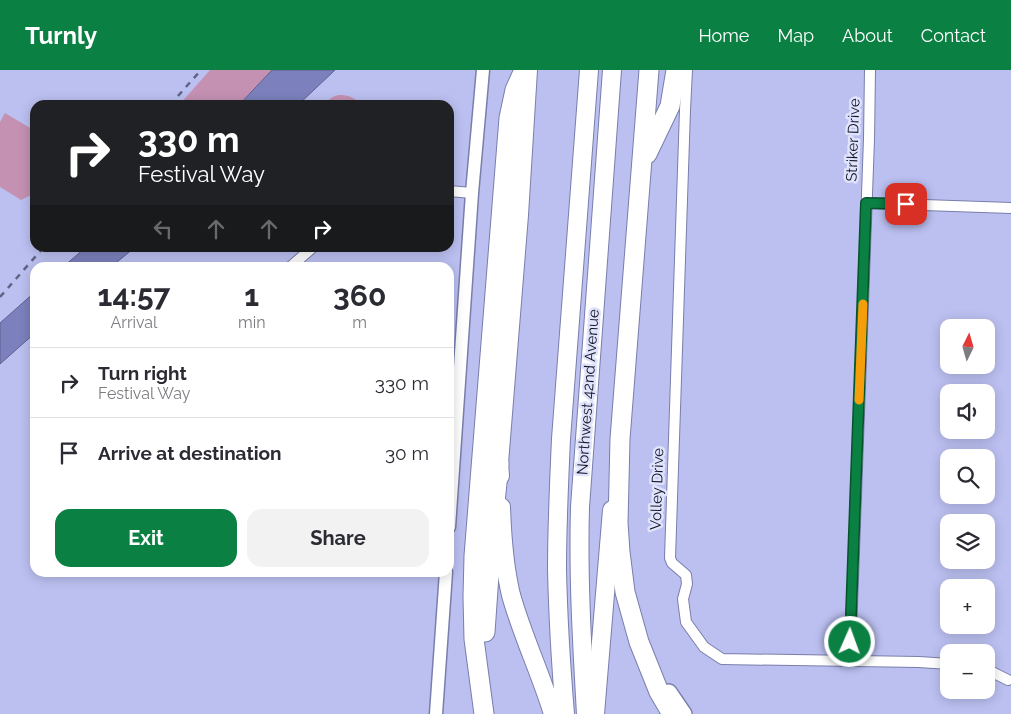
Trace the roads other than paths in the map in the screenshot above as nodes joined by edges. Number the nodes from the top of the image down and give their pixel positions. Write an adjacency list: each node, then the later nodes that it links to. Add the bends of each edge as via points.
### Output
1 (483, 70): 13 (street)
2 (589, 70): 30 (highway, Northwest 42nd Avenue, via 559,473 558,578)
3 (612, 70): 31 (highway, Northwest 42nd Avenue, via 580,506 580,623)
4 (643, 70): 10 (highway)
5 (649, 70): 10 (highway)
6 (676, 70): 11 (highway, via 670,106)
7 (687, 70): 23 (street, Volley Drive, via 670,558 686,576 683,599 686,622 704,647 722,659)
8 (870, 70): 14 (street, Striker Drive)
9 (527, 71): 20 (highway); 27 (highway, via 515,90 509,118 474,556 474,639)
10 (647, 98): 11 (highway)
11 (642, 164): 18 (highway)
12 (454, 191): 13 (street)
13 (472, 193): 19 (street)
14 (866, 203): 15 (street); 23 (street, Striker Drive)
15 (1011, 208)
16 (307, 252): 17 (street)
17 (296, 262)
18 (620, 439): 22 (highway, via 618,523); 32 (highway)
19 (454, 454)
20 (500, 463): 27 (highway, via 486,617); 29 (highway, via 502,537 508,582)
21 (446, 577): 28 (street)
22 (625, 592): 33 (highway, via 638,642 658,692); 34 (main road, via 649,654)
23 (850, 661): 24 (street, Volley Drive)
24 (940, 663)
25 (995, 673): 26 (street)
26 (1010, 680)
27 (484, 711)
28 (436, 714)
29 (553, 714)
30 (565, 714)
31 (586, 714)
32 (595, 714)
33 (672, 714)
34 (684, 714)

